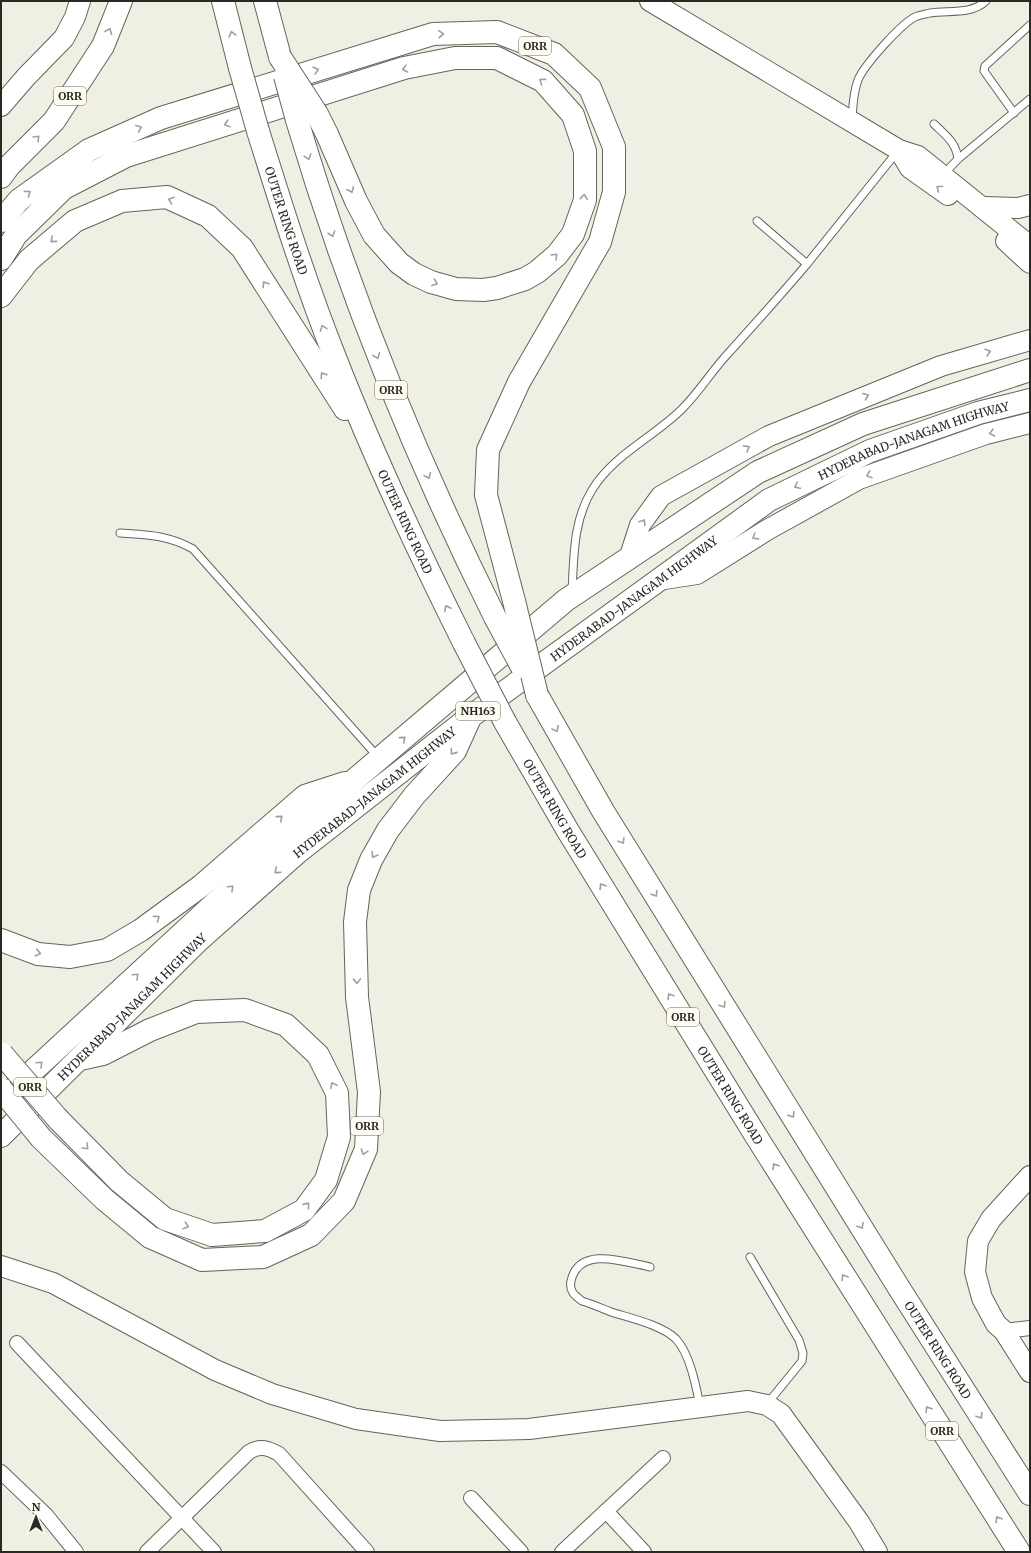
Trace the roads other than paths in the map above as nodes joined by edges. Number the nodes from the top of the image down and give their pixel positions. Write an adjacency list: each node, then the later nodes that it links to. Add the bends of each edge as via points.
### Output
1 (80, 1): 9 (main road, via 64,38)
2 (121, 1): 17 (highway, ORR, one-way to 2, via 54,121 103,46)
3 (224, 1): 32 (highway, OUTER RING ROAD / ORR, one-way to 3, bridge, via 296,250 258,132)
4 (265, 1): 11 (highway, bridge, via 280,57)
5 (650, 1): 12 (main road)
6 (986, 1): 12 (lane, via 980,7 967,11 930,13 915,17 885,44 858,78 854,90)
7 (1030, 25): 10 (lane, via 985,66 984,71)
8 (1030, 100): 10 (lane)
9 (1, 106)
10 (1014, 113): 15 (lane)
11 (307, 117): 24 (highway, ORR, one-way to 24, via 328,134 356,201 374,235 399,264 419,276 456,289 497,288 537,272 557,255 573,234 585,200 585,151 573,115 543,81 497,58 455,58 404,68 126,156 64,188 16,235); 37 (highway, OUTER RING ROAD / ORR, one-way to 37, bridge, via 334,238 373,345 441,505)
12 (852, 122): 14 (main road)
13 (934, 124): 15 (lane, via 954,144)
14 (899, 150): 16 (main road, via 918,156); 23 (main road, one-way to 14, via 910,168); 26 (lane)
15 (958, 159): 16 (lane)
16 (943, 175): 19 (main road)
17 (1, 177)
18 (1030, 205): 19 (main road, via 1018,208)
19 (983, 207): 23 (main road)
20 (1030, 215): 23 (main road)
21 (1, 221): 37 (highway, ORR, one-way to 37, bridge, via 19,200 89,150 161,118 434,34 497,32 554,54 590,88 614,147 614,192 600,242 519,382 488,450 486,495)
22 (758, 222): 26 (lane)
23 (1020, 239): 25 (main road)
24 (1, 260)
25 (1030, 263)
26 (807, 264): 36 (lane, via 723,359 696,395 680,411 633,447 592,489 575,537)
27 (1, 296): 32 (highway, one-way to 27, via 242,248 208,216 167,197 122,201 75,221 29,260)
28 (1030, 340): 34 (main road, one-way to 28, via 640,525 661,496 769,436 941,366)
29 (1029, 370): 34 (highway, HYDERABAD-JANAGAM HIGHWAY / NH163, via 863,424 758,472)
30 (1030, 400): 35 (highway, HYDERABAD-JANAGAM HIGHWAY / NH163, one-way to 35, via 978,413 870,451 769,500)
31 (1030, 424): 35 (main road, one-way to 35, via 986,434 859,479 767,530 697,574)
32 (374, 455): 71 (highway, OUTER RING ROAD / ORR, one-way to 32, bridge, via 568,831 505,722 464,643)
33 (120, 533): 39 (lane, via 160,536 177,540 193,549)
34 (630, 559): 36 (highway, HYDERABAD-JANAGAM HIGHWAY / NH163)
35 (658, 580): 38 (highway, HYDERABAD-JANAGAM HIGHWAY / NH163)
36 (571, 597): 39 (highway, HYDERABAD-JANAGAM HIGHWAY / NH163, one-way to 36)
37 (537, 695): 59 (highway, OUTER RING ROAD / ORR, one-way to 59, via 603,811 895,1282)
38 (470, 717): 43 (highway, HYDERABAD-JANAGAM HIGHWAY / NH163, one-way to 43, via 298,852 199,940); 44 (highway, ORR, one-way to 44, bridge, via 455,751 414,796 388,830 371,860 359,890 355,922 357,997 369,1092 366,1149 344,1201 311,1235 263,1257 202,1260 150,1237 104,1199 42,1138)
39 (380, 759): 40 (highway, HYDERABAD-JANAGAM HIGHWAY / NH163)
40 (356, 779): 41 (highway, one-way to 40, via 38,954 70,957 107,950 141,930 201,886 305,796); 45 (highway, HYDERABAD-JANAGAM HIGHWAY / NH163, one-way to 40, via 279,844)
41 (1, 940)
42 (2, 1053): 43 (highway, ORR, one-way to 43, bridge, via 58,1119 119,1181 165,1219 212,1235 266,1231 304,1210 326,1180 339,1137 337,1093 318,1056 286,1025 245,1010 196,1012 150,1030 103,1054)
43 (79, 1059): 46 (highway, HYDERABAD-JANAGAM HIGHWAY / NH163)
44 (1, 1089)
45 (1, 1100)
46 (1, 1136)
47 (1030, 1176): 52 (main road, via 991,1219 978,1241 974,1272 982,1298 996,1324)
48 (750, 1257): 55 (lane, via 799,1340 803,1353 802,1361)
49 (1, 1266): 56 (main road, via 52,1283 214,1370 272,1394 356,1419 440,1432 529,1429)
50 (650, 1267): 56 (lane, via 594,1258 577,1267 570,1286 573,1295 582,1300 667,1333 676,1340 694,1376)
51 (1030, 1328): 52 (street)
52 (1004, 1331): 54 (main road)
53 (17, 1343): 62 (street)
54 (1030, 1372)
55 (767, 1405): 56 (main road, via 748,1401); 70 (main road, via 781,1414 859,1522)
56 (701, 1408)
57 (663, 1458): 61 (street)
58 (2, 1473): 63 (street, via 46,1515)
59 (1030, 1494)
60 (471, 1498): 67 (street)
61 (606, 1511): 68 (street); 69 (street)
62 (182, 1517): 64 (street); 65 (street); 66 (street, via 248,1452 256,1447 269,1449 279,1454)
63 (76, 1552)
64 (147, 1552)
65 (214, 1552)
66 (367, 1552)
67 (521, 1552)
68 (562, 1552)
69 (644, 1552)
70 (877, 1552)
71 (1019, 1552)

